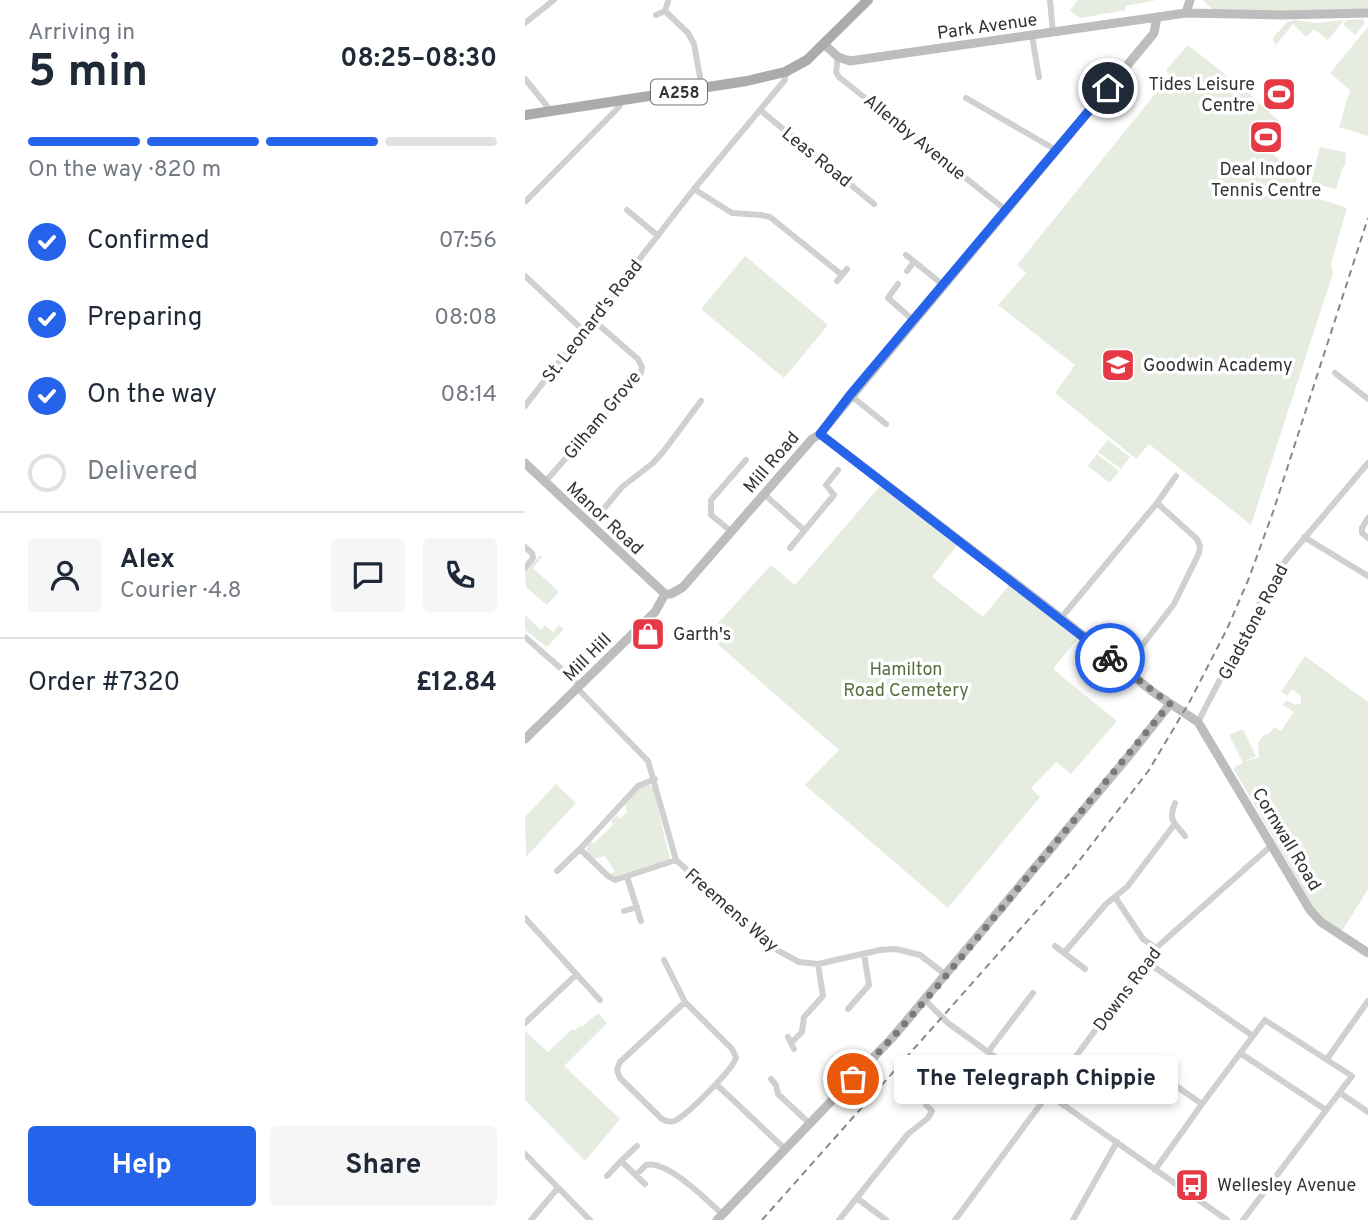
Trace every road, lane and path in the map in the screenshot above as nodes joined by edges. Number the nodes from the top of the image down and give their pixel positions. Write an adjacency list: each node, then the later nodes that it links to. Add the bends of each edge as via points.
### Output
1 (554, 0): 11 (street)
2 (868, 0): 14 (main road, A258)
3 (1050, 0): 12 (street)
4 (1190, 0): 7 (street)
5 (668, 1): 6 (street)
6 (665, 11): 9 (street); 19 (street, via 694,44)
7 (1186, 13): 8 (street, Park Avenue); 10 (street, Park Avenue)
8 (1368, 13)
9 (656, 15)
10 (1157, 17): 12 (street, Park Avenue); 25 (street, Mill Road, via 1154,33)
11 (525, 23)
12 (1053, 33): 13 (street, Park Avenue)
13 (1032, 36): 15 (street, Park Avenue, via 850,61); 17 (street)
14 (824, 44): 15 (street); 16 (main road, A258)
15 (838, 57): 30 (street, Allenby Avenue, via 839,77)
16 (785, 72): 19 (main road, A258); 22 (street, St. Leonard's Road, via 785,80)
17 (1039, 78)
18 (525, 79): 23 (street)
19 (702, 88): 21 (main road, A258)
20 (966, 98): 25 (street, via 992,107)
21 (622, 100): 23 (main road, A258); 27 (street)
22 (760, 110): 26 (street, St. Leonard's Road); 28 (street, Leas Road)
23 (551, 111): 24 (main road, A258)
24 (525, 115)
25 (1056, 150): 30 (street, Mill Road)
26 (694, 189): 31 (street, St. Leonard's Road); 35 (street, via 732,213 770,218)
27 (525, 202)
28 (874, 204)
29 (627, 210): 31 (street)
30 (1007, 211): 38 (street, Mill Road)
31 (658, 236): 39 (street, St. Leonard's Road)
32 (906, 255): 33 (street)
33 (914, 262): 34 (street); 38 (street)
34 (907, 271)
35 (842, 275)
36 (525, 276): 41 (street)
37 (898, 284): 40 (street, via 888,298)
38 (943, 285): 40 (street, Mill Road)
39 (593, 320): 41 (street, St. Leonard's Road); 54 (street, Gilham Grove, via 639,359 641,373)
40 (913, 320): 43 (street, Mill Road)
41 (584, 331): 46 (street, St. Leonard's Road)
42 (1335, 373): 44 (street)
43 (850, 395): 47 (street); 48 (street, Mill Road)
44 (1368, 399)
45 (701, 401): 58 (street, via 663,452 622,487)
46 (525, 406)
47 (886, 424)
48 (820, 434): 55 (street, Mill Road); 68 (street)
49 (746, 460): 60 (street, via 711,500 711,515)
50 (525, 463): 54 (street, Manor Road)
51 (1368, 463): 61 (street, Gladstone Road)
52 (838, 470): 59 (street, via 826,485 834,495)
53 (1176, 476): 56 (street)
54 (544, 483): 58 (street, Manor Road)
55 (765, 495): 59 (street); 60 (street, Mill Road)
56 (1157, 503): 68 (street); 70 (street, via 1197,540 1199,553 1174,604)
57 (1368, 518): 62 (street, via 1362,533)
58 (591, 524): 67 (street, Manor Road)
59 (804, 530): 64 (street)
60 (732, 532): 67 (street, Mill Road, via 683,587)
61 (1304, 537): 66 (street); 73 (street, Gladstone Road, via 1265,593)
62 (1368, 538)
63 (525, 547): 65 (street, via 533,558)
64 (790, 548)
65 (525, 568)
66 (1368, 576)
67 (665, 594): 71 (street, Mill Hill, via 655,612)
68 (1061, 618): 70 (street)
69 (525, 637): 71 (street, Freemens Way)
70 (1124, 669): 72 (street)
71 (579, 687): 74 (street, Mill Hill); 75 (street, Freemens Way, via 648,761)
72 (1170, 704): 73 (street); 99 (street)
73 (1198, 722): 79 (street, Cornwall Road)
74 (525, 739)
75 (655, 779): 80 (street, via 641,783); 81 (street, Freemens Way)
76 (1175, 803): 77 (street)
77 (1174, 825): 78 (street); 84 (street)
78 (1185, 836)
79 (1272, 845): 90 (street, Downs Road); 92 (street, Cornwall Road, via 1316,917)
80 (580, 849): 82 (street); 83 (street, via 611,878)
81 (676, 860): 83 (street, Freemens Way); 96 (street, Freemens Way, via 777,950 799,962)
82 (557, 871)
83 (627, 877): 85 (street)
84 (1115, 897): 90 (street, via 1143,939); 91 (street)
85 (637, 907): 86 (street); 88 (street)
86 (624, 911)
87 (525, 918): 98 (street)
88 (642, 920)
89 (1055, 946): 91 (street)
90 (1156, 948): 95 (street, Downs Road)
91 (1064, 953): 97 (street)
92 (1368, 953)
93 (864, 954): 96 (street, Freemens Way); 99 (street, Freemens Way, via 905,950 920,955); 105 (street, via 869,985)
94 (664, 960): 104 (street)
95 (1147, 962): 107 (street); 115 (street, Downs Road)
96 (818, 964): 108 (street, via 823,996 804,1017 803,1032)
97 (1085, 969)
98 (576, 975): 101 (street); 106 (street)
99 (946, 975): 102 (street)
100 (1033, 993): 109 (street)
101 (600, 1000)
102 (925, 1000): 109 (street); 121 (street)
103 (1368, 1001): 111 (street)
104 (685, 1002): 114 (street, via 735,1053 734,1066); 114 (street, via 619,1062 618,1075 670,1122)
105 (848, 1009)
106 (525, 1023)
107 (1253, 1036): 110 (street); 111 (street, via 1265,1020)
108 (791, 1043)
109 (988, 1052): 115 (street)
110 (1240, 1053): 117 (street); 119 (street)
111 (1327, 1059): 116 (street, via 1352,1076)
112 (771, 1079): 121 (street, via 778,1094)
113 (1166, 1079): 117 (street)
114 (716, 1084): 124 (street)
115 (1049, 1093): 122 (street); 138 (street, Downs Road)
116 (1340, 1093): 119 (street); 120 (street)
117 (1202, 1104): 127 (street)
118 (926, 1105): 132 (street, via 932,1111 928,1118 908,1134)
119 (1326, 1110): 141 (street)
120 (1368, 1112)
121 (809, 1123): 124 (street)
122 (1117, 1142): 127 (street); 139 (street)
123 (637, 1146): 126 (street)
124 (785, 1149): 133 (street)
125 (525, 1154): 131 (street)
126 (621, 1161): 128 (street); 129 (street)
127 (1156, 1170): 140 (street)
128 (636, 1175): 130 (street); 133 (street, via 646,1165 660,1166 698,1192)
129 (607, 1176)
130 (645, 1184)
131 (558, 1188): 134 (street); 135 (street)
132 (858, 1199): 136 (street); 137 (street)
133 (720, 1217)
134 (531, 1220)
135 (590, 1220)
136 (839, 1220)
137 (886, 1220)
138 (955, 1220)
139 (1073, 1220)
140 (1227, 1220)
141 (1243, 1220)

